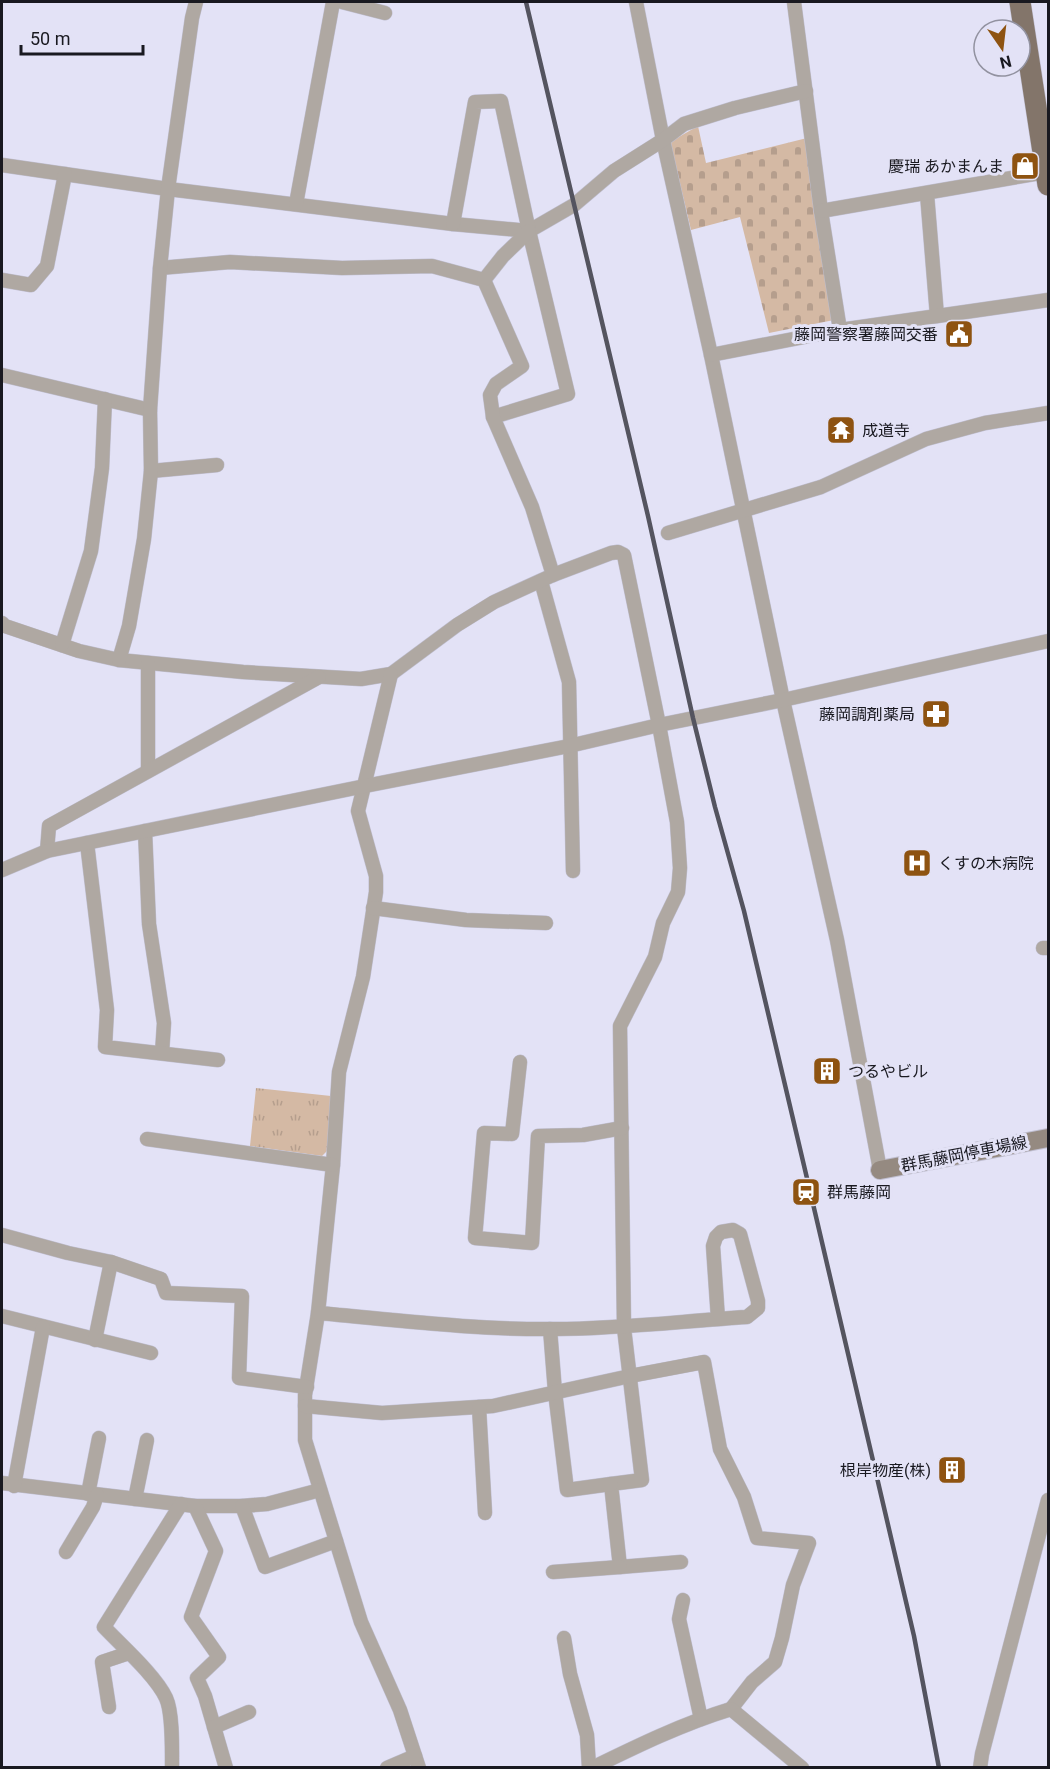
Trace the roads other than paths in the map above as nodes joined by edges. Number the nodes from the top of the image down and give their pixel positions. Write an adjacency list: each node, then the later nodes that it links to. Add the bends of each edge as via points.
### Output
1 (196, 2): 13 (street)
2 (333, 2): 15 (street)
3 (342, 2): 7 (street)
4 (636, 2): 9 (street)
5 (794, 2): 8 (street)
6 (1020, 2): 12 (main road)
7 (385, 13)
8 (806, 91): 9 (street, via 684,124); 16 (street)
9 (663, 140): 18 (street, via 614,171 574,205); 25 (street)
10 (2, 165): 11 (street)
11 (65, 174): 13 (street); 20 (street, via 47,266 31,285)
12 (1047, 179): 14 (street)
13 (168, 189): 15 (street); 19 (street)
14 (927, 194): 16 (street); 23 (street)
15 (296, 204): 17 (street)
16 (821, 211): 24 (street)
17 (453, 224): 18 (street); 18 (street, via 475,102 501,101)
18 (529, 231): 21 (street); 30 (street, via 568,394)
19 (160, 268): 21 (street, via 230,262 342,268 432,266); 28 (street)
20 (2, 280)
21 (484, 280): 30 (street, via 522,366 496,384 490,395)
22 (1048, 300): 23 (street)
23 (937, 316): 24 (street)
24 (840, 330): 25 (street)
25 (711, 355): 33 (street)
26 (2, 375): 27 (street)
27 (105, 399): 28 (street); 38 (street, via 102,468 91,551)
28 (150, 410): 32 (street)
29 (1048, 413): 33 (street, via 985,423 926,439 821,487)
30 (493, 417): 35 (street, via 532,507)
31 (217, 465): 32 (street)
32 (152, 471): 39 (street, via 129,626)
33 (743, 510): 34 (street); 43 (street)
34 (668, 533)
35 (547, 578): 41 (street, via 494,602); 44 (street, via 611,553 624,555); 45 (street, via 569,682)
36 (2, 623): 38 (street)
37 (1048, 641): 43 (street)
38 (62, 645): 39 (street)
39 (119, 660): 40 (street)
40 (148, 663): 42 (street); 46 (street)
41 (391, 674): 42 (street, via 361,679); 47 (street)
42 (320, 677): 46 (street)
43 (783, 700): 44 (street); 64 (street, via 839,949)
44 (659, 725): 45 (street); 58 (street, via 676,822 678,892 663,923 655,957 620,1026)
45 (569, 746): 47 (street); 52 (street)
46 (148, 771): 50 (street, via 49,826)
47 (365, 786): 48 (street); 53 (street, via 358,811 376,876)
48 (145, 831): 49 (street); 55 (street, via 149,924 164,1023)
49 (87, 843): 50 (street); 55 (street, via 107,1010 105,1047)
50 (47, 851): 51 (street)
51 (2, 870)
52 (573, 871)
53 (373, 908): 54 (street, via 466,920); 63 (street, via 363,977 339,1072)
54 (546, 923)
55 (162, 1053): 56 (street)
56 (218, 1060)
57 (520, 1062): 59 (street)
58 (622, 1128): 60 (street, via 583,1135); 71 (street)
59 (512, 1134): 60 (street); 60 (street, via 484,1133 475,1238 532,1243)
60 (538, 1136)
61 (1048, 1138): 64 (main road, 群馬藤岡停車場線)
62 (147, 1139): 63 (street)
63 (333, 1164): 67 (street)
64 (880, 1170)
65 (2, 1235): 66 (street)
66 (111, 1262): 73 (street); 76 (street, via 161,1279 166,1293 242,1296 239,1378)
67 (318, 1312): 72 (street, via 490,1328); 76 (street)
68 (2, 1316): 70 (street)
69 (718, 1319): 69 (street, via 713,1246 721,1232 733,1230 740,1234 758,1308 747,1317); 71 (street)
70 (44, 1327): 73 (street); 82 (street)
71 (624, 1328): 72 (street); 75 (street)
72 (550, 1329): 77 (street)
73 (94, 1340): 74 (street)
74 (151, 1353)
75 (630, 1376): 77 (street); 83 (street, via 642,1480); 100 (street, via 704,1362 720,1449 744,1497 757,1538 810,1544 793,1585 775,1662)
76 (307, 1387): 78 (street)
77 (555, 1392): 79 (street); 83 (street, via 567,1490)
78 (305, 1406): 79 (street, via 382,1413); 84 (street, via 305,1440)
79 (479, 1407): 90 (street)
80 (99, 1438): 85 (street)
81 (147, 1440): 86 (street)
82 (8, 1484): 85 (street)
83 (610, 1484): 94 (street)
84 (320, 1490): 89 (street, via 282,1501); 91 (street)
85 (93, 1494): 86 (street); 92 (street, via 93,1507)
86 (135, 1499): 88 (street)
87 (1048, 1500): 110 (street)
88 (188, 1505): 89 (street); 98 (street, via 104,1627); 103 (street, via 216,1551 191,1617 219,1657 197,1678)
89 (242, 1506): 91 (street, via 265,1567)
90 (485, 1513)
91 (336, 1541): 104 (street, via 361,1622 400,1710)
92 (66, 1552)
93 (681, 1562): 94 (street)
94 (620, 1567): 95 (street)
95 (553, 1572)
96 (683, 1600): 102 (street, via 679,1620)
97 (564, 1638): 108 (street)
98 (129, 1653): 99 (street, via 102,1662); 105 (street, via 167,1699)
99 (109, 1707)
100 (730, 1709): 102 (street); 109 (street)
101 (249, 1712): 103 (street)
102 (701, 1719): 108 (street)
103 (214, 1727): 106 (street)
104 (417, 1762): 107 (street)
105 (172, 1767)
106 (226, 1767)
107 (387, 1767)
108 (591, 1767)
109 (802, 1767)
110 (980, 1767)

